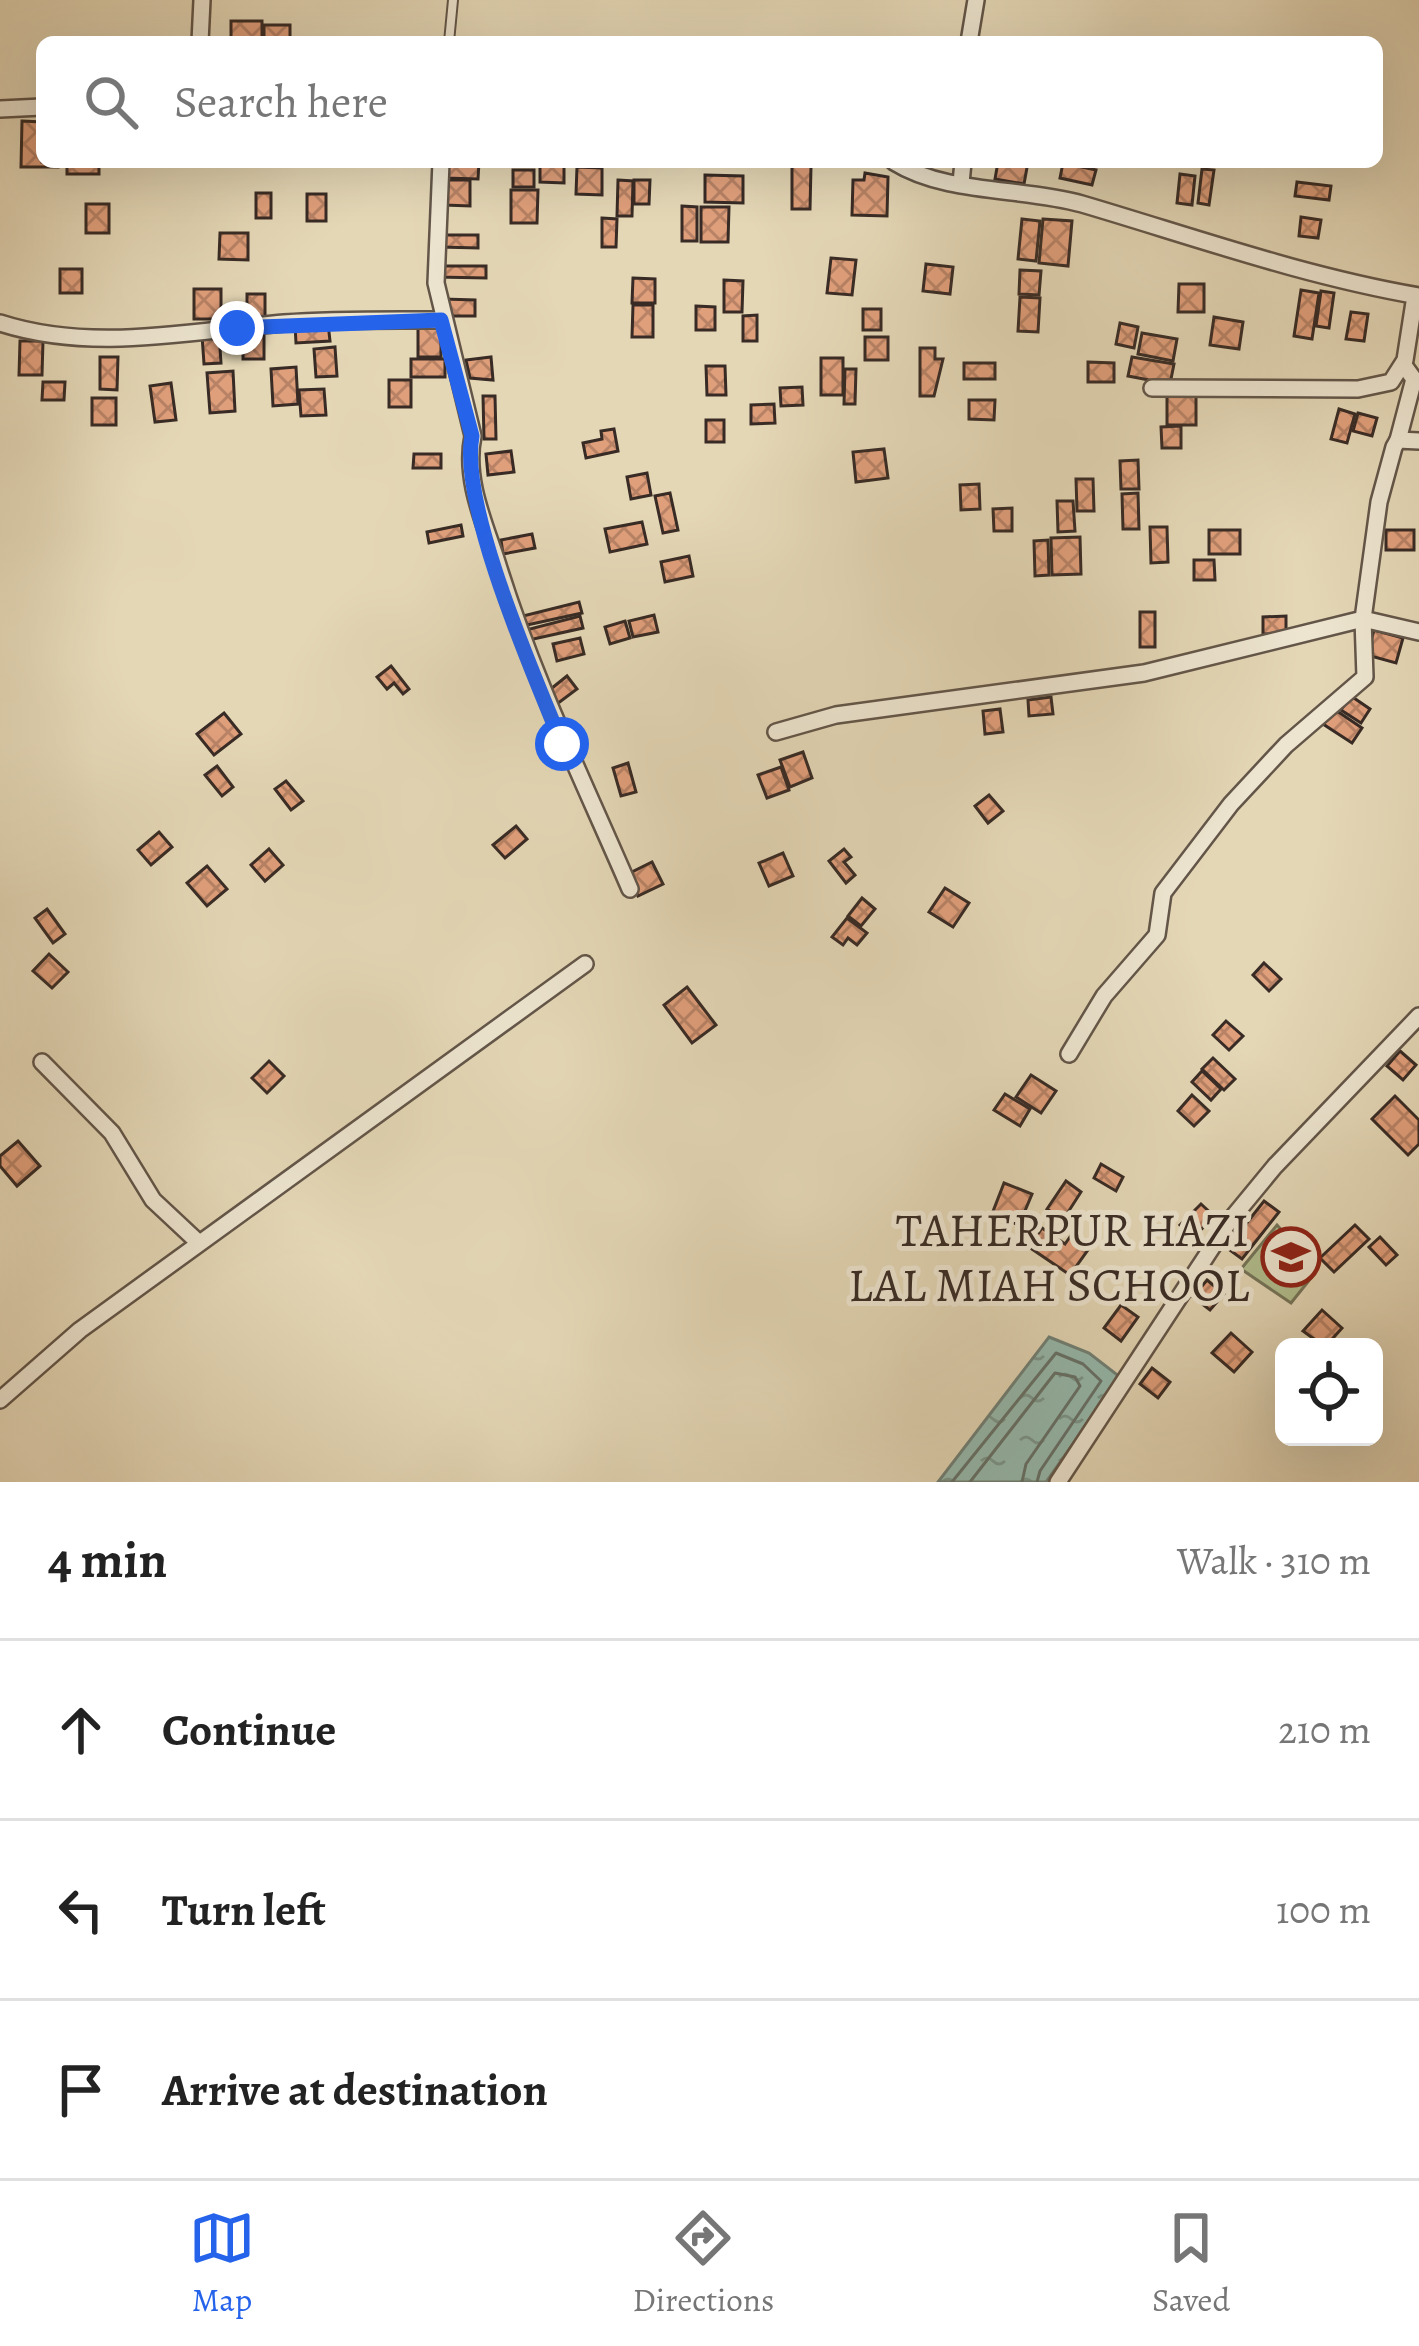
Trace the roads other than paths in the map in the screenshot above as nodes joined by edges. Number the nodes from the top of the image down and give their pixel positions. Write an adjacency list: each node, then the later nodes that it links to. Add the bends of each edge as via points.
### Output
1 (202, 0): 4 (street)
2 (453, 0): 5 (lane)
3 (976, 0): 6 (street)
4 (200, 36)
5 (450, 36)
6 (970, 36)
7 (36, 107): 8 (street)
8 (0, 109)
9 (441, 168): 14 (street)
10 (913, 168): 12 (street)
11 (963, 168): 12 (street)
12 (962, 183): 13 (street, via 1078,203 1187,240)
13 (1417, 296): 16 (street)
14 (441, 320): 15 (street, via 288,323 98,341); 23 (street, via 472,436 477,502 515,624)
15 (0, 323)
16 (1403, 364): 17 (street, via 1391,382 1358,389); 18 (street, via 1414,379)
17 (1152, 388)
18 (1398, 440): 19 (street); 20 (street, via 1379,502)
19 (1419, 442)
20 (1363, 619): 21 (street); 22 (street, via 1144,673 836,715); 26 (street, via 1365,677 1231,804 1163,893 1157,934 1104,996)
21 (1419, 632)
22 (776, 732)
23 (630, 889)
24 (585, 964): 28 (street)
25 (1419, 1016): 30 (street, via 1228,1223)
26 (1069, 1054)
27 (42, 1062): 28 (street, via 112,1133 153,1200)
28 (199, 1243): 29 (street)
29 (0, 1400)
30 (1058, 1482)

